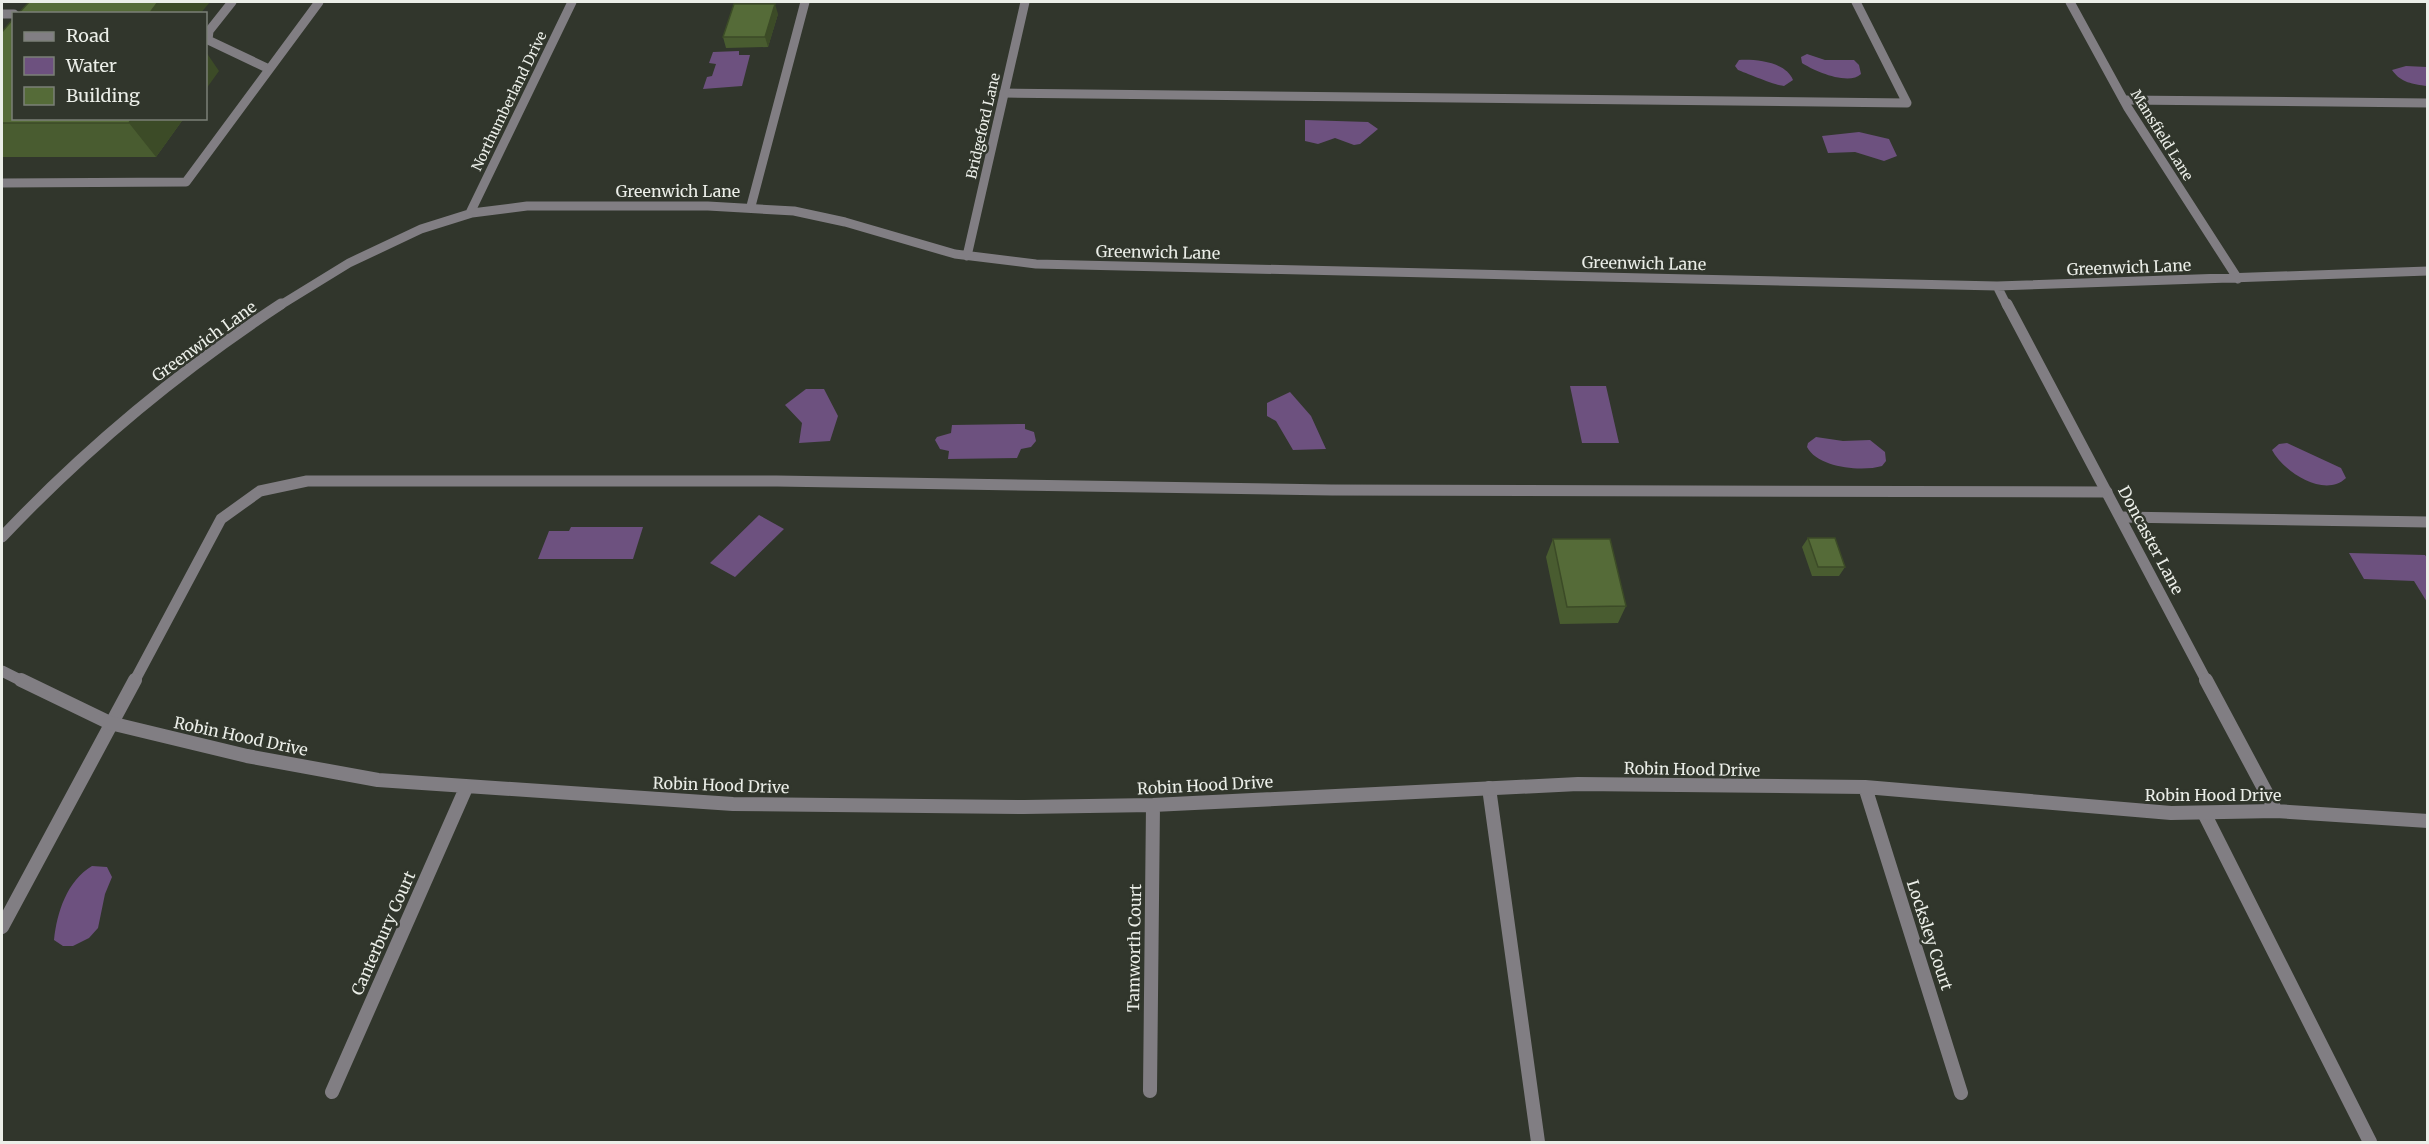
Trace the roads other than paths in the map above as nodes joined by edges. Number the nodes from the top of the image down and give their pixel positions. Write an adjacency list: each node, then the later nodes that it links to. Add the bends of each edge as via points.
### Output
1 (232, 2): 8 (street, via 209,31 208,40)
2 (319, 2): 8 (street)
3 (572, 2): 14 (street, Northumberland Drive)
4 (805, 2): 13 (street)
5 (1025, 2): 9 (street, Bridgeford Lane)
6 (1856, 2): 9 (street, via 1907,103)
7 (2070, 2): 10 (street, Mansfield Lane)
8 (269, 69): 12 (street, via 186,182)
9 (1004, 93): 15 (street, Bridgeford Lane)
10 (2124, 100): 11 (street); 17 (street, Mansfield Lane)
11 (2427, 103)
12 (2, 183)
13 (751, 206): 14 (street, Greenwich Lane, via 513,205); 15 (street, Greenwich Lane, via 848,222)
14 (470, 213): 22 (street, Greenwich Lane, via 380,245 333,270 236,333 86,455)
15 (967, 256): 18 (street, Greenwich Lane, via 1036,264)
16 (2427, 271): 17 (street, Greenwich Lane)
17 (2238, 279): 18 (street, Greenwich Lane)
18 (1997, 286): 19 (street, Doncaster Lane)
19 (2107, 492): 20 (street, Doncaster Lane); 24 (street, via 1344,490 777,481 288,483 248,494 221,519)
20 (2121, 518): 21 (street); 29 (street, Doncaster Lane)
21 (2427, 522)
22 (2, 537)
23 (2, 671): 24 (street, Robin Hood Drive)
24 (110, 723): 25 (street, Robin Hood Drive, via 247,756 378,780); 32 (street)
25 (466, 788): 28 (street, Robin Hood Drive, via 733,804); 34 (street, Canterbury Court)
26 (1489, 788): 27 (street, Robin Hood Drive, via 1578,784); 28 (street, Robin Hood Drive); 36 (street)
27 (1865, 788): 30 (street, Robin Hood Drive); 35 (street, Locksley Court)
28 (1153, 805): 33 (street, Tamworth Court)
29 (2276, 811): 30 (street, Robin Hood Drive); 31 (street, Robin Hood Drive)
30 (2204, 813): 37 (street)
31 (2427, 821)
32 (2, 927)
33 (1150, 1091)
34 (332, 1092)
35 (1961, 1094)
36 (1538, 1143)
37 (2370, 1143)

